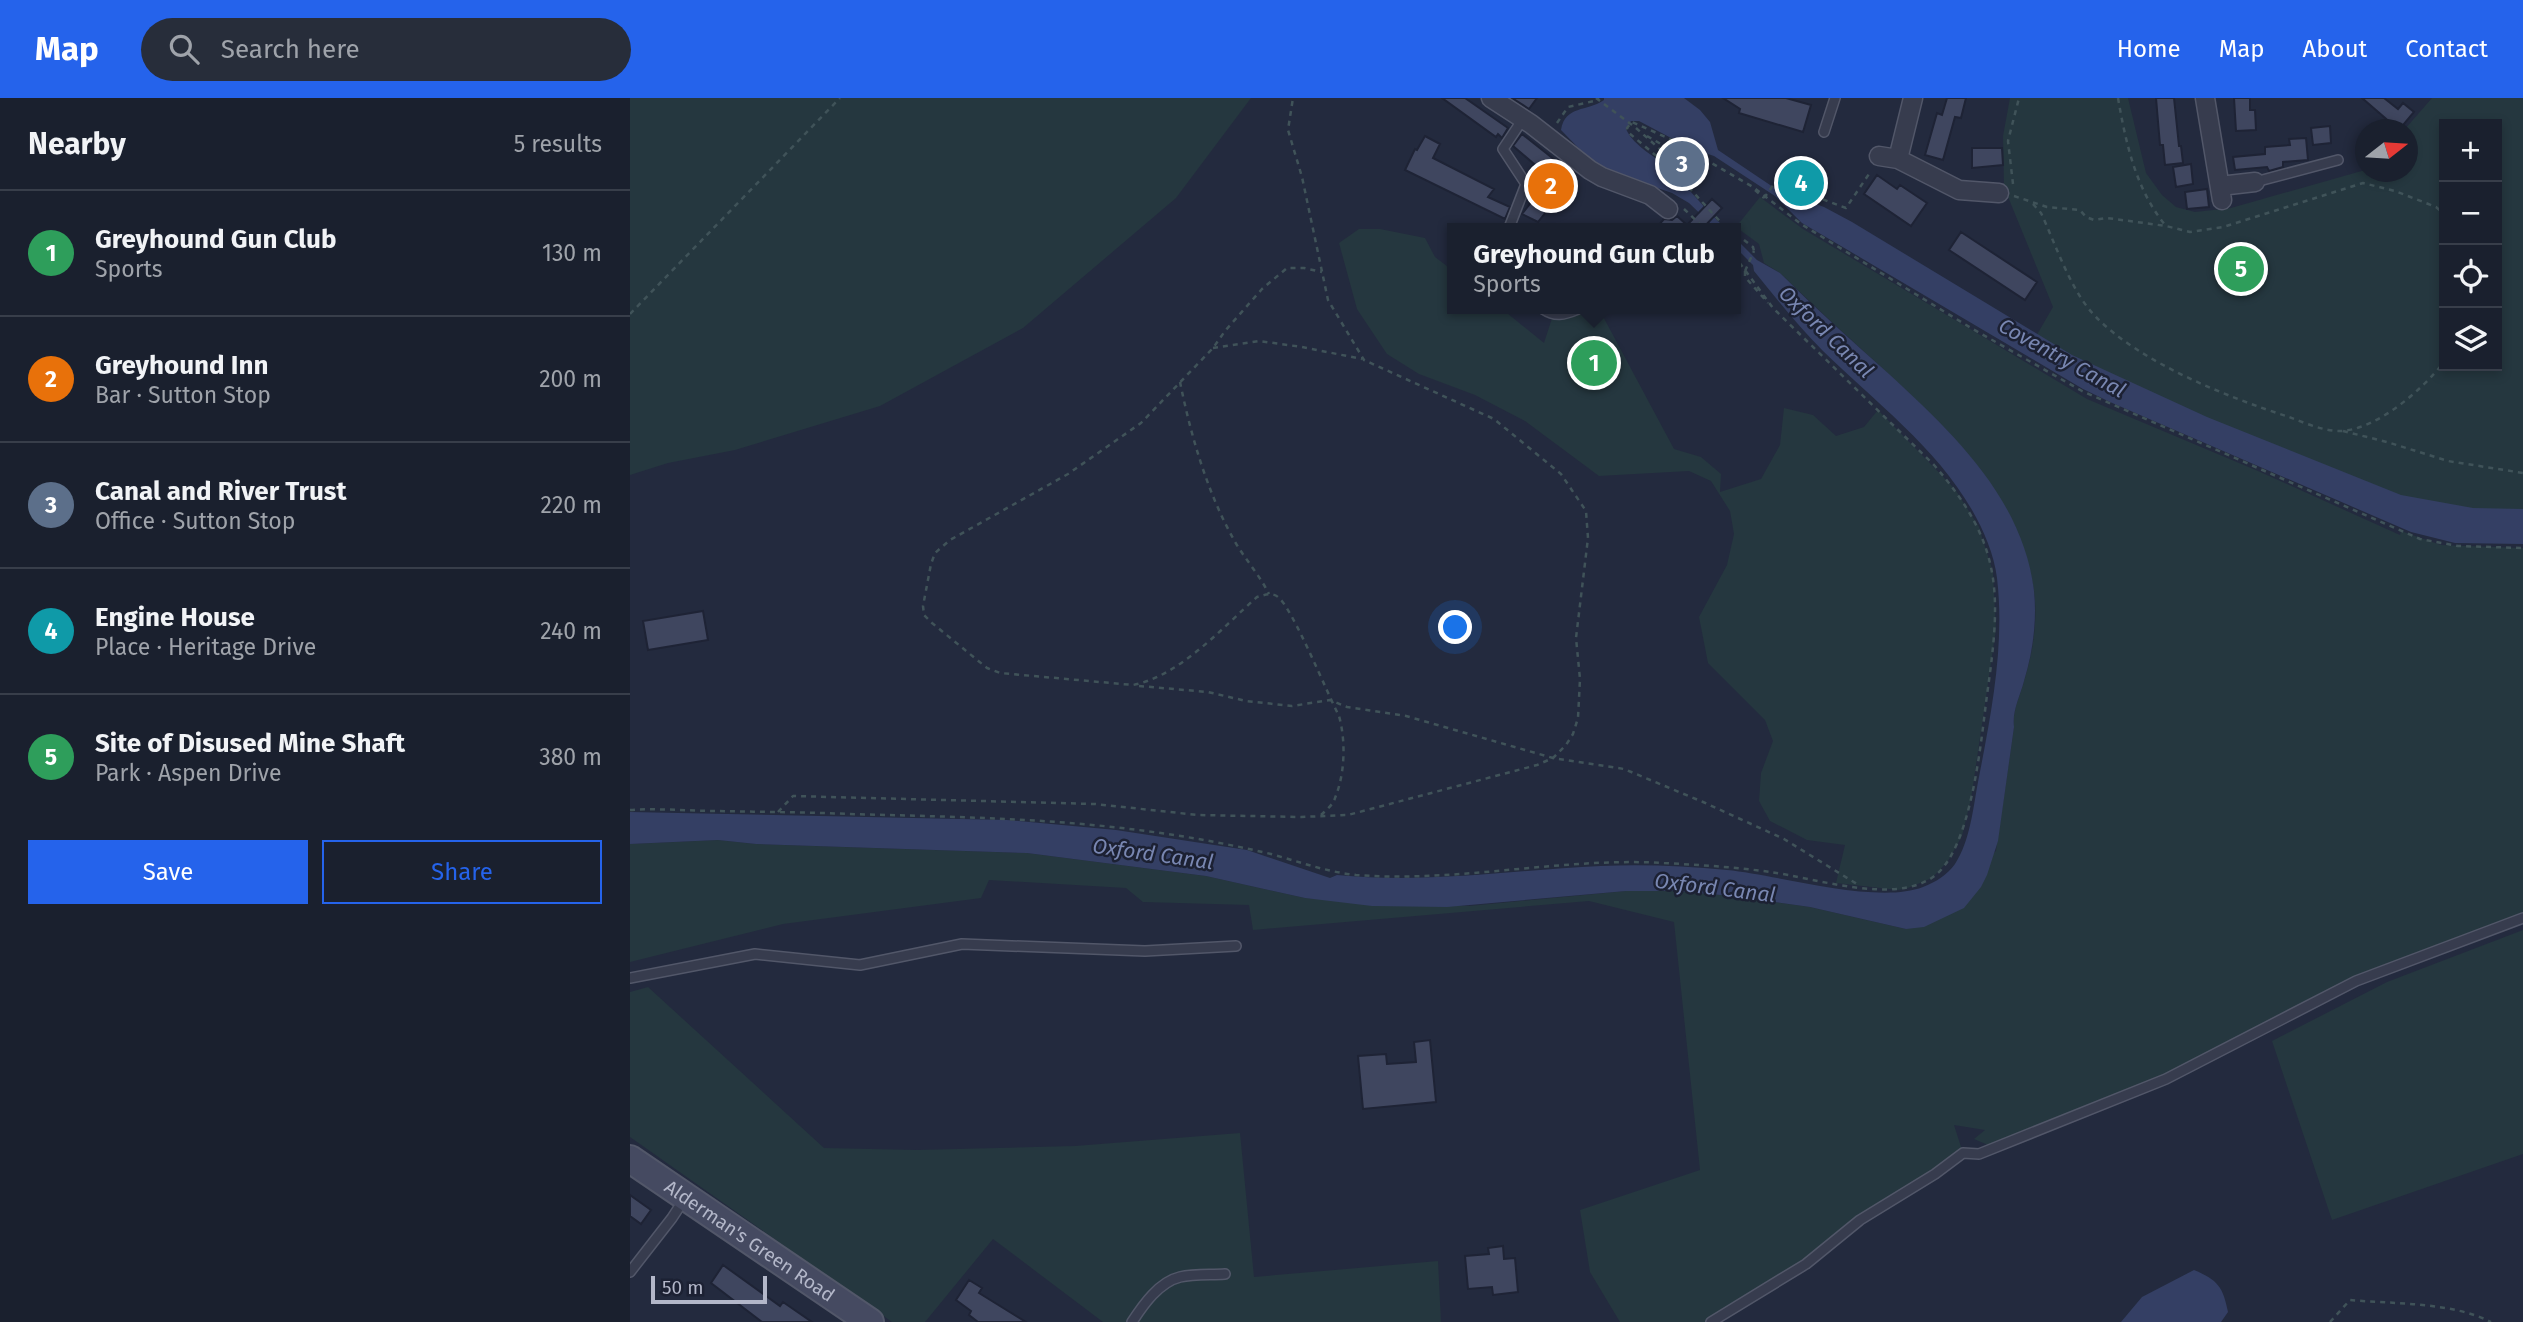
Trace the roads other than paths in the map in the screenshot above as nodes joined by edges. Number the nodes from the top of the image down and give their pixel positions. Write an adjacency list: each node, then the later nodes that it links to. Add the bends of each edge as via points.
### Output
1 (1491, 98): 5 (street)
2 (1835, 98): 6 (lane)
3 (1913, 98): 8 (street)
4 (2205, 98): 10 (street, via 2221,193)
5 (1523, 119): 12 (street, via 1596,173 1650,195); 13 (lane, via 1503,149 1526,184)
6 (1825, 132)
7 (1879, 156): 8 (street)
8 (1898, 159): 11 (street, via 1959,190)
9 (2338, 160): 10 (lane)
10 (2255, 182)
11 (2006, 189)
12 (1668, 209)
13 (1510, 223)
14 (2523, 918): 23 (lane, via 2356,981 2166,1079 1979,1154 1963,1153 1860,1220 1806,1264)
15 (1236, 946): 16 (lane, via 1145,951 962,944 860,965 755,954)
16 (630, 978)
17 (630, 1159): 18 (main road, Alderman's Green Road)
18 (686, 1197): 19 (lane); 21 (main road, Alderman's Green Road)
19 (630, 1272)
20 (1225, 1274): 22 (lane, via 1179,1277 1157,1291)
21 (870, 1322)
22 (1132, 1322)
23 (1711, 1322)

